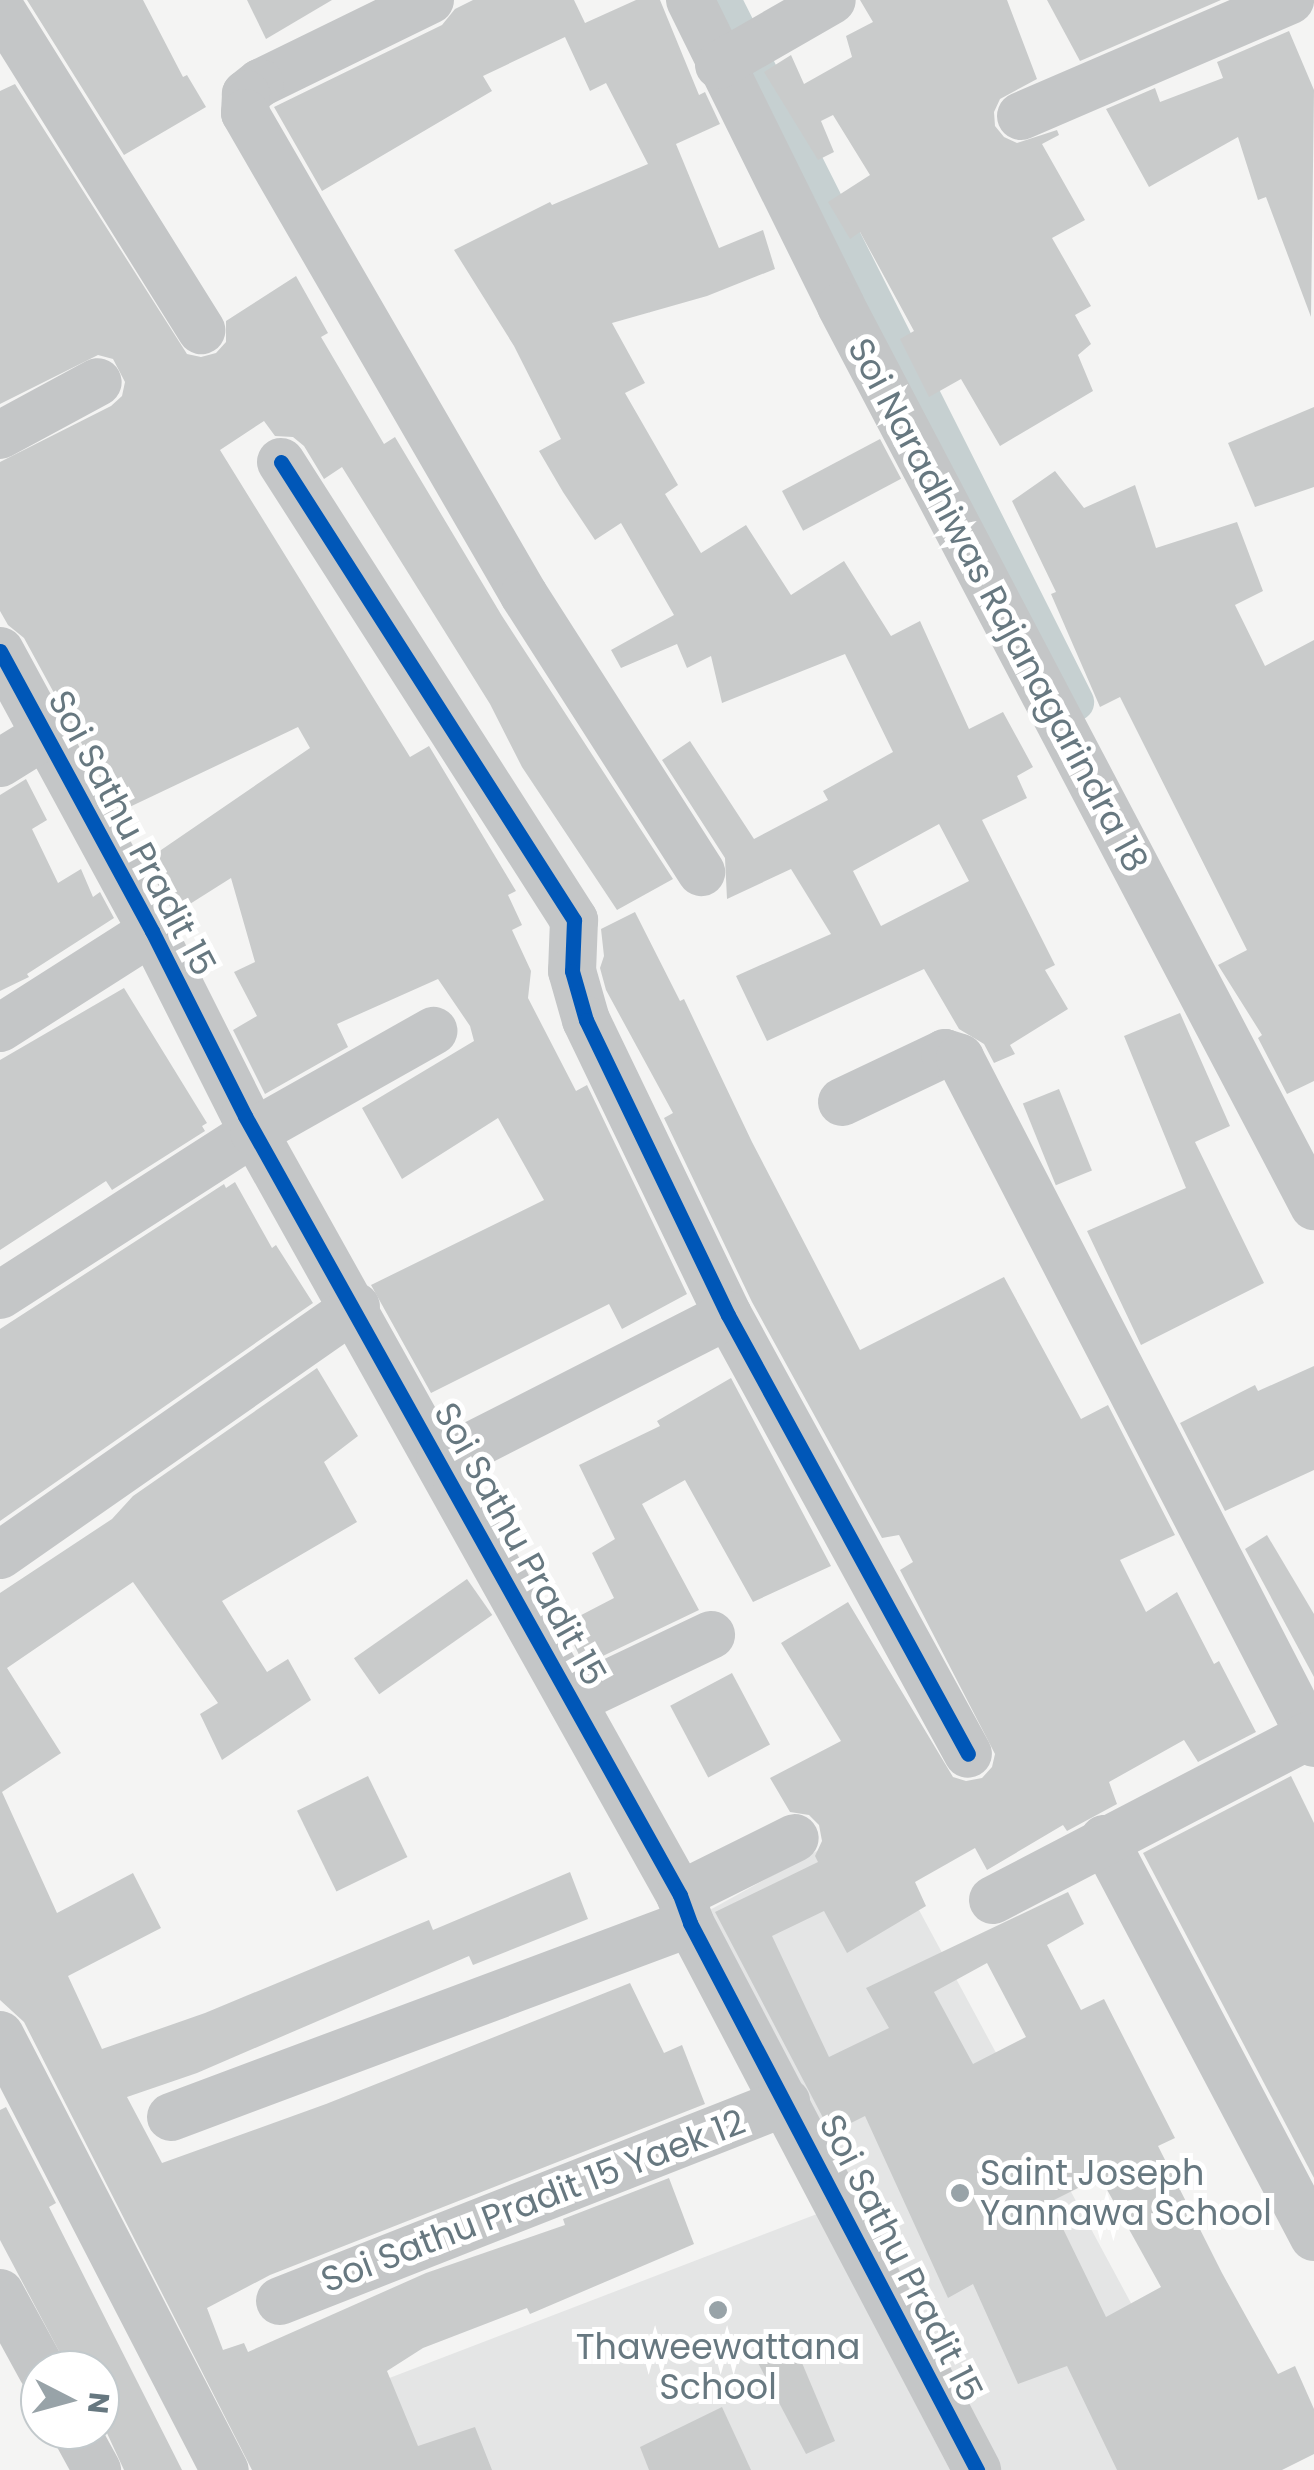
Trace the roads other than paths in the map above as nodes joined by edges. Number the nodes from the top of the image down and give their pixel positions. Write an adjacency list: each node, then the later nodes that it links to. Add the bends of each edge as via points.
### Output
1 (430, 0): 17 (street, via 260,84 246,94 245,113 524,595)
2 (690, 0): 8 (street, Soi Naradhiwas Rajanagarindra 18)
3 (832, 0): 8 (street)
4 (1290, 0): 9 (street)
5 (1306, 0): 7 (street)
6 (0, 8): 10 (street)
7 (1314, 20)
8 (719, 65): 23 (street, Soi Naradhiwas Rajanagarindra 18)
9 (1021, 116)
10 (201, 330)
11 (98, 382): 12 (street)
12 (2, 429)
13 (281, 462): 26 (street, via 574,920 578,1001)
14 (0, 651): 15 (street, Soi Sathu Pradit 15)
15 (46, 734): 16 (street); 18 (street, Soi Sathu Pradit 15)
16 (0, 764)
17 (701, 872)
18 (152, 932): 19 (street); 22 (street, Soi Sathu Pradit 15)
19 (0, 1028)
20 (433, 1031): 22 (street)
21 (842, 1102): 31 (street, via 945,1053 956,1056)
22 (254, 1132): 24 (street); 25 (street, Soi Sathu Pradit 15)
23 (1314, 1206)
24 (0, 1295)
25 (356, 1308): 27 (street, Soi Sathu Pradit 15); 28 (street)
26 (728, 1315): 27 (street); 32 (street)
27 (440, 1462): 30 (street, Soi Sathu Pradit 15)
28 (0, 1555)
29 (711, 1635): 30 (street)
30 (572, 1701): 36 (street, Soi Sathu Pradit 15)
31 (1312, 1739): 34 (street)
32 (968, 1754)
33 (795, 1838): 36 (street)
34 (1104, 1838): 35 (street); 40 (street)
35 (993, 1900)
36 (685, 1909): 38 (street, Soi Sathu Pradit 15); 39 (street)
37 (0, 2035): 44 (street)
38 (786, 2102): 42 (street, Soi Sathu Pradit 15 Yaek 12); 45 (street, Soi Sathu Pradit 15)
39 (170, 2116)
40 (1314, 2237)
41 (0, 2293): 43 (street)
42 (280, 2301)
43 (31, 2350)
44 (225, 2470)
45 (978, 2470)

